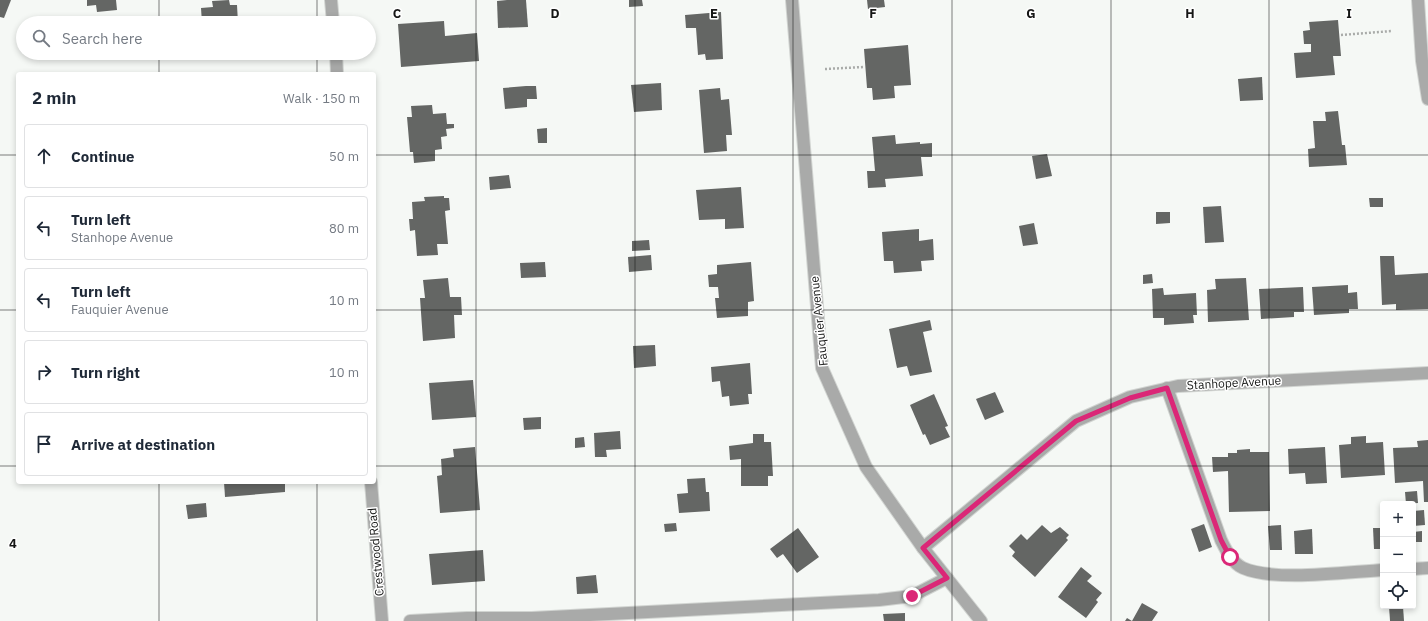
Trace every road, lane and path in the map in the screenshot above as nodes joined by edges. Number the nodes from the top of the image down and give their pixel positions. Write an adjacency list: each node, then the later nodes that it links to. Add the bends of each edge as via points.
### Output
1 (332, 0): 4 (street)
2 (792, 0): 15 (street, Fauquier Avenue, via 822,368 866,467)
3 (1418, 0): 11 (street, via 1422,61)
4 (333, 16)
5 (1392, 31): 6 (path)
6 (1341, 35)
7 (337, 60): 10 (street)
8 (864, 66): 9 (path)
9 (825, 69)
10 (338, 72)
11 (1428, 99)
12 (1428, 372): 13 (street, Stanhope Avenue)
13 (1167, 388): 15 (street, Stanhope Avenue, via 1130,398 1076,421); 18 (street, via 1221,540 1230,557 1242,568 1284,575)
14 (371, 484): 20 (street, Crestwood Road)
15 (923, 548): 19 (street, Fauquier Avenue)
16 (1428, 568): 17 (street)
17 (1416, 569)
18 (1380, 570)
19 (947, 578): 21 (street, via 912,596 879,600 532,618); 22 (street, Fauquier Avenue)
20 (382, 621)
21 (410, 621)
22 (981, 621)

